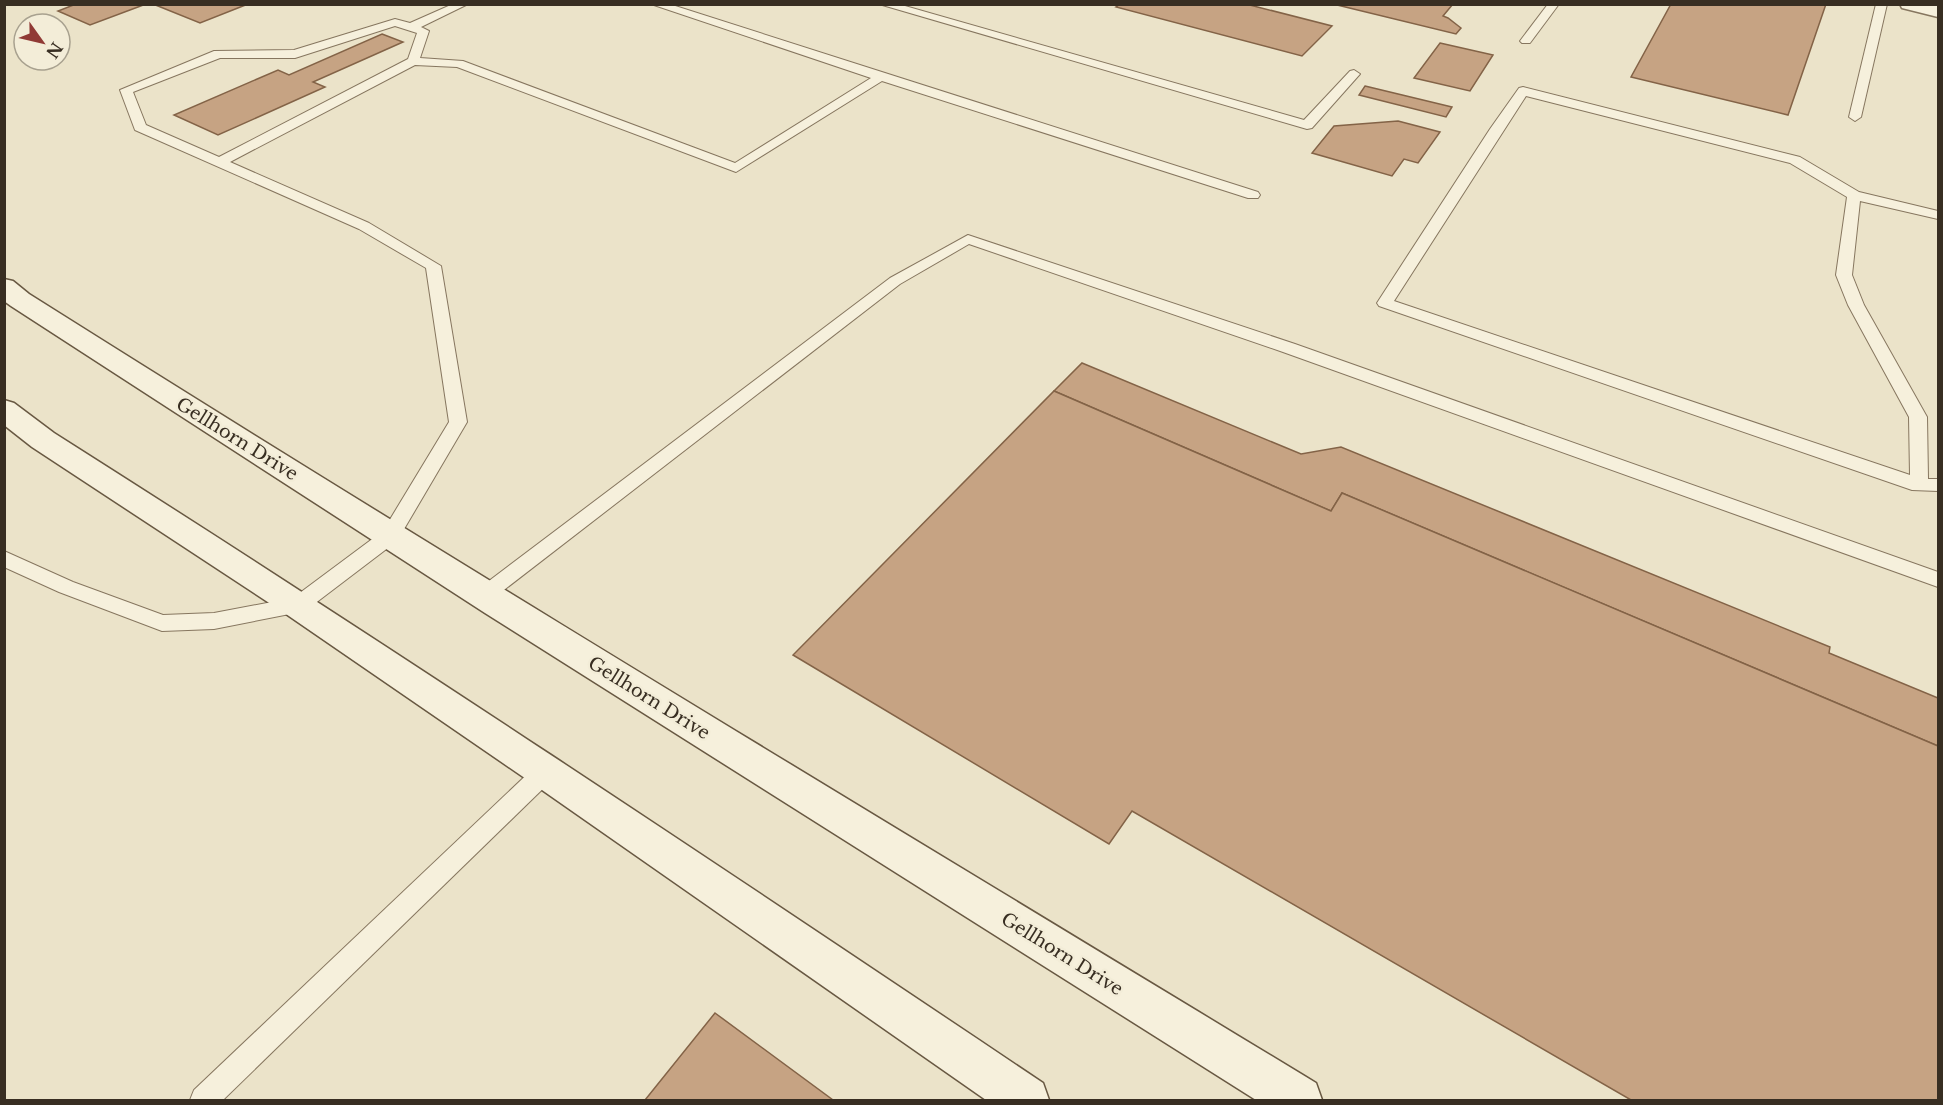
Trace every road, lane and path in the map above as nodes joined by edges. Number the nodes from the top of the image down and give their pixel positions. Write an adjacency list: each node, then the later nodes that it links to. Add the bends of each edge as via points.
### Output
1 (463, 4): 8 (lane)
2 (656, 4): 12 (lane)
3 (884, 4): 11 (lane, via 1307,125)
4 (1554, 4): 9 (lane)
5 (1882, 4): 13 (lane)
6 (1909, 4): 7 (main road)
7 (1938, 11)
8 (411, 27): 10 (lane, via 423,32); 14 (lane, via 395,22 295,54 218,54 126,90 140,127)
9 (1526, 41)
10 (413, 61): 12 (lane, via 459,64 736,168); 14 (lane)
11 (1354, 74)
12 (881, 77): 15 (lane)
13 (1855, 117)
14 (219, 162): 22 (lane, via 364,226 434,266 458,422)
15 (1253, 195)
16 (1854, 195): 17 (lane); 20 (lane, via 1844,275 1856,305 1918,417); 20 (lane, via 1795,160 1523,91 1385,303)
17 (1938, 215)
18 (10, 298): 22 (main road, Gellhorn Drive)
19 (4, 410): 26 (main road, via 43,440)
20 (1919, 485): 21 (lane)
21 (1938, 485)
22 (390, 536): 25 (main road, Gellhorn Drive); 26 (lane)
23 (4, 558): 26 (lane, via 66,587 162,622 214,621)
24 (1938, 580): 25 (lane, via 1289,348 968,239 895,281)
25 (484, 595): 30 (main road, Gellhorn Drive)
26 (298, 605): 27 (main road)
27 (546, 771): 28 (lane); 29 (main road)
28 (204, 1101)
29 (1026, 1101)
30 (1299, 1101)

